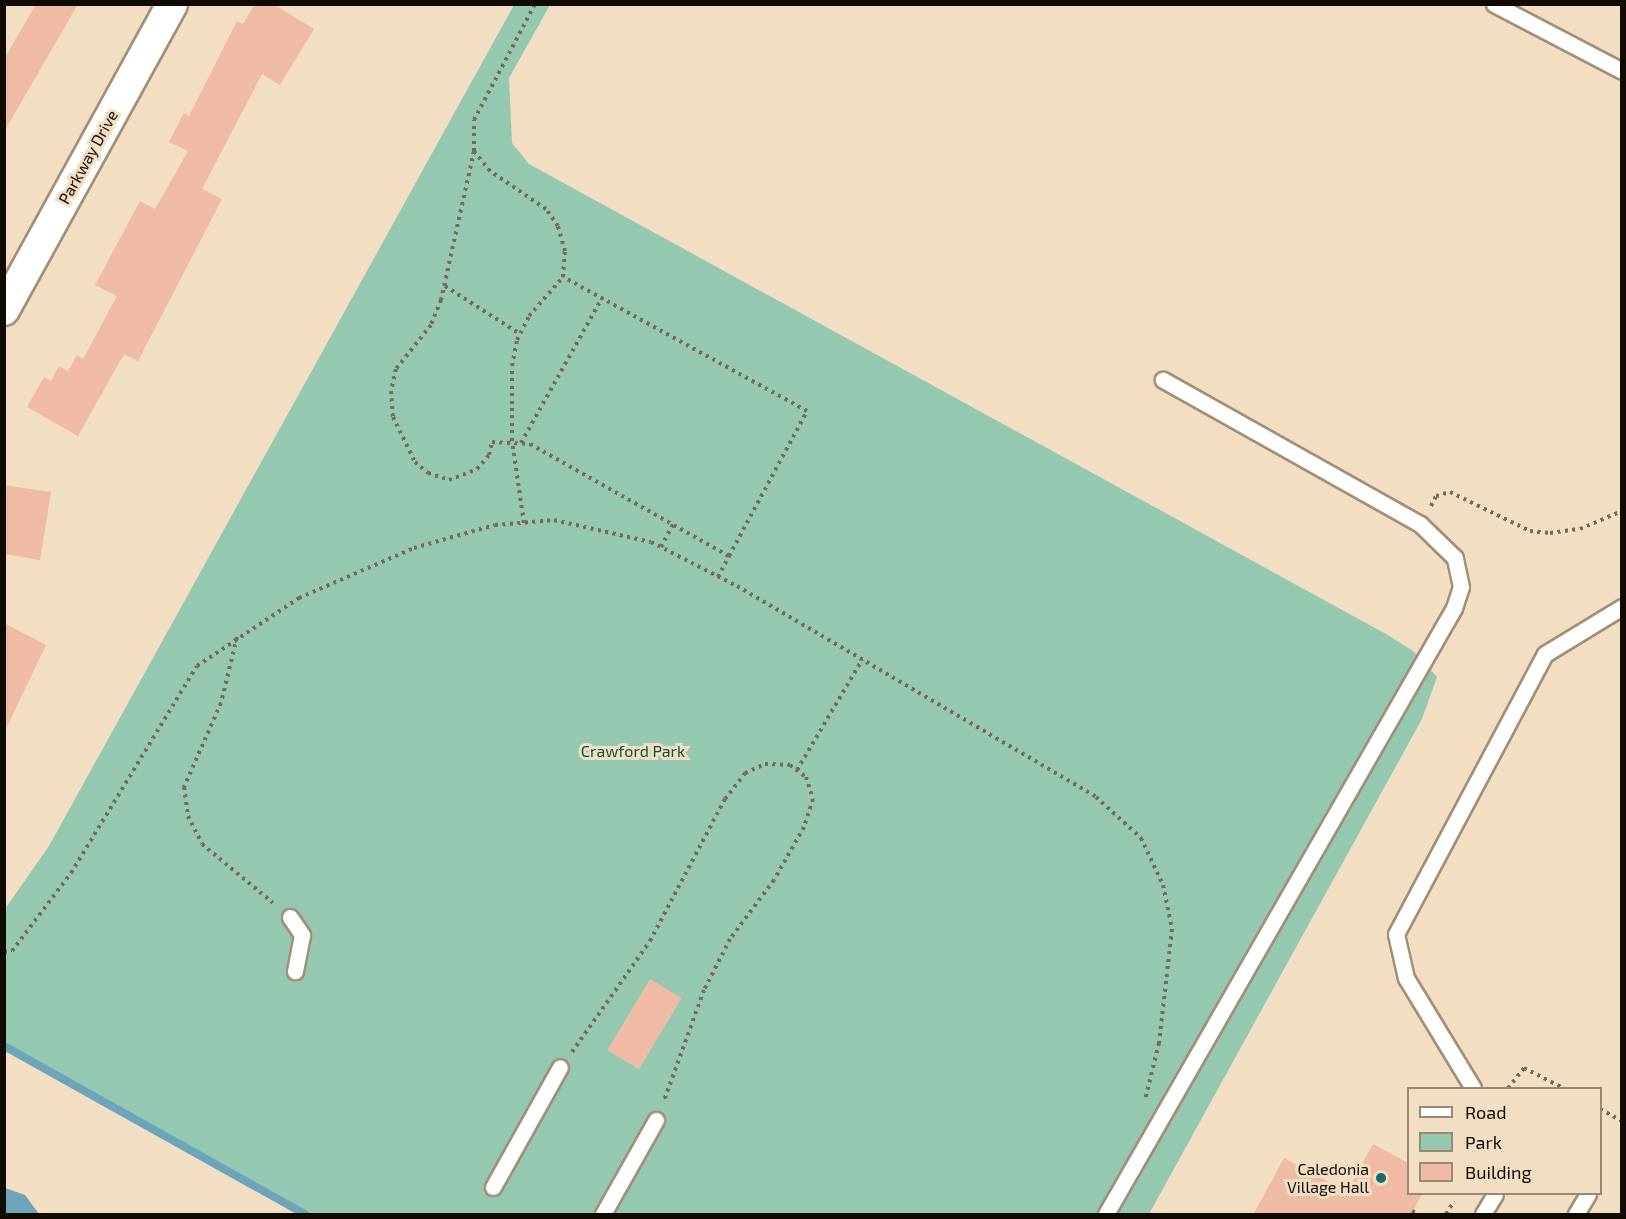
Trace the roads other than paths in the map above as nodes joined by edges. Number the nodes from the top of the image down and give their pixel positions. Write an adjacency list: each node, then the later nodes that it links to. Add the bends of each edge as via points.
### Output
1 (172, 4): 4 (street, Parkway Drive)
2 (1494, 4): 3 (lane)
3 (1622, 71)
4 (4, 310)
5 (1163, 380): 16 (lane, via 1420,524 1455,558 1461,587 1454,608)
6 (1622, 607): 10 (lane, via 1545,654 1396,934 1406,978)
7 (290, 917): 8 (lane, via 302,935)
8 (295, 971)
9 (560, 1067): 12 (lane)
10 (1472, 1087)
11 (656, 1120): 15 (lane)
12 (493, 1187)
13 (1494, 1195): 17 (lane)
14 (1587, 1195): 18 (lane)
15 (603, 1215)
16 (1106, 1215)
17 (1484, 1215)
18 (1576, 1215)

